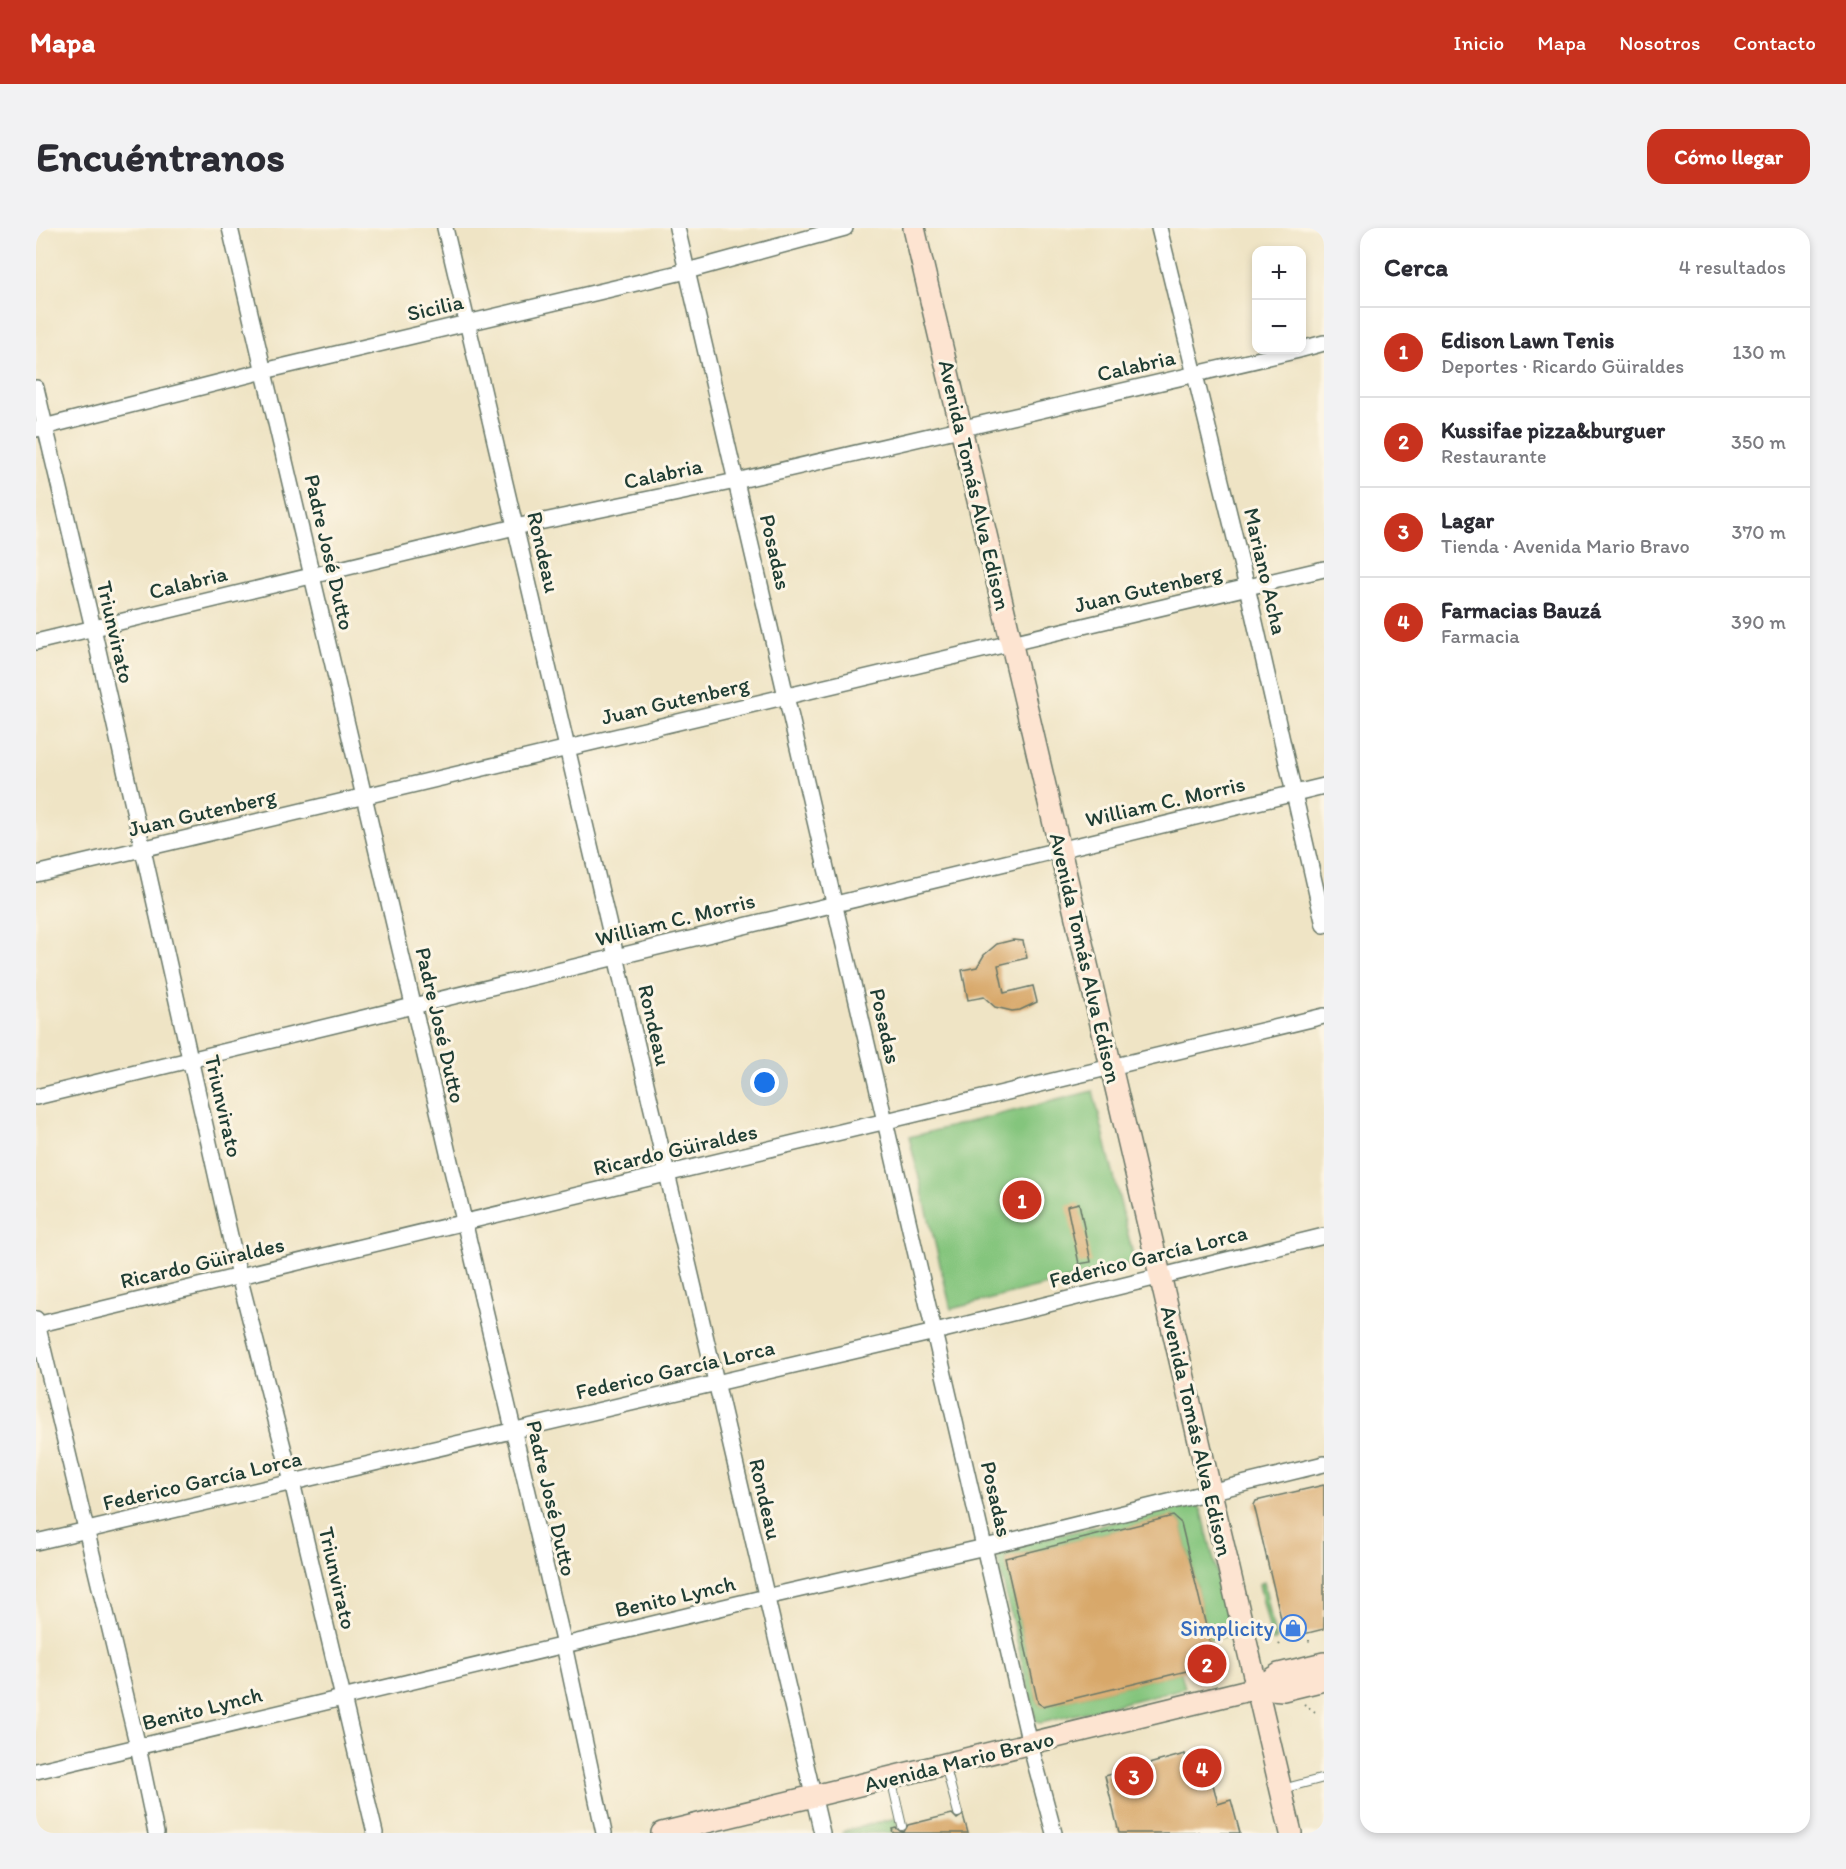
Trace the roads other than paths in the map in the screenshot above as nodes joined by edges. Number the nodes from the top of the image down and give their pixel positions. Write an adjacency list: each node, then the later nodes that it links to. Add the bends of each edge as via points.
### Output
1 (230, 228): 12 (street, Padre José Dutto)
2 (445, 228): 8 (street, Rondeau)
3 (677, 228): 7 (street, Posadas)
4 (845, 228): 7 (street, Sicilia)
5 (914, 228): 16 (main road, Avenida Tomás Alva Edison)
6 (1159, 228): 13 (street, Mariano Acha)
7 (687, 271): 8 (street, Sicilia); 17 (street, Posadas)
8 (467, 322): 12 (street, Sicilia); 18 (street, Rondeau)
9 (1324, 344): 10 (street, Calabria)
10 (1306, 348)
11 (1279, 354): 13 (street, Calabria)
12 (264, 371): 15 (street, Sicilia); 20 (street, Padre José Dutto)
13 (1195, 374): 16 (street, Calabria); 21 (street, Mariano Acha)
14 (36, 388): 15 (street, Triunvirato)
15 (41, 427): 22 (street, Triunvirato)
16 (962, 429): 17 (street, Calabria); 24 (main road, Avenida Tomás Alva Edison)
17 (736, 481): 18 (street, Calabria); 25 (street, Posadas)
18 (515, 527): 20 (street, Calabria); 26 (street, Rondeau)
19 (1324, 569): 21 (street, Juan Gutenberg)
20 (312, 576): 22 (street, Calabria); 29 (street, Padre José Dutto)
21 (1248, 587): 24 (street, Juan Gutenberg); 28 (street, Mariano Acha)
22 (93, 628): 23 (street, Calabria); 30 (street, Triunvirato)
23 (36, 642)
24 (1012, 643): 25 (street, Juan Gutenberg); 31 (main road, Avenida Tomás Alva Edison)
25 (786, 696): 26 (street, Juan Gutenberg); 33 (street, Posadas)
26 (567, 748): 29 (street, Juan Gutenberg); 35 (street, Rondeau)
27 (1324, 786): 28 (street, William C. Morris)
28 (1294, 793): 31 (street, William C. Morris); 34 (street, Mariano Acha)
29 (364, 796): 30 (street, Juan Gutenberg); 36 (street, Padre José Dutto)
30 (143, 849): 32 (street, Juan Gutenberg); 38 (street, Triunvirato)
31 (1060, 849): 33 (street, William C. Morris); 39 (main road, Avenida Tomás Alva Edison)
32 (36, 874)
33 (834, 903): 35 (street, William C. Morris); 41 (street, Posadas)
34 (1324, 925)
35 (616, 956): 36 (street, William C. Morris); 42 (street, Rondeau)
36 (413, 1005): 38 (street, William C. Morris); 43 (street, Padre José Dutto)
37 (1324, 1016): 39 (street, Ricardo Güiraldes)
38 (190, 1059): 40 (street, William C. Morris); 45 (street, Triunvirato)
39 (1112, 1068): 41 (street, Ricardo Güiraldes); 46 (main road, Avenida Tomás Alva Edison)
40 (36, 1097)
41 (886, 1122): 42 (street, Ricardo Güiraldes); 48 (street, Posadas)
42 (667, 1174): 43 (street, Ricardo Güiraldes); 49 (street, Rondeau)
43 (464, 1222): 45 (street, Ricardo Güiraldes); 50 (street, Padre José Dutto)
44 (1324, 1236): 46 (street, Federico García Lorca)
45 (239, 1276): 47 (street, Ricardo Güiraldes); 52 (street, Triunvirato)
46 (1161, 1277): 48 (street, Federico García Lorca); 53 (main road, Avenida Tomás Alva Edison)
47 (36, 1323): 54 (street)
48 (935, 1332): 49 (street, Federico García Lorca); 56 (street, Posadas)
49 (716, 1383): 50 (street, Federico García Lorca); 57 (street, Rondeau)
50 (513, 1430): 52 (street, Federico García Lorca); 58 (street, Padre José Dutto)
51 (1324, 1464): 53 (street, Benito Lynch)
52 (292, 1482): 54 (street, Federico García Lorca); 62 (street, Triunvirato)
53 (1211, 1491): 56 (street, Benito Lynch); 61 (main road, Avenida Tomás Alva Edison)
54 (86, 1530): 55 (street, Federico García Lorca); 64 (street)
55 (36, 1542)
56 (985, 1547): 57 (street, Benito Lynch); 63 (street, Posadas)
57 (766, 1597): 58 (street, Benito Lynch); 70 (street, Rondeau)
58 (564, 1646): 62 (street, Benito Lynch); 75 (street, Padre José Dutto)
59 (1324, 1663): 61 (main road, Avenida Mario Bravo, via 1279,1674)
60 (1324, 1680): 61 (main road, Avenida Mario Bravo, via 1282,1690)
61 (1257, 1688): 63 (main road, Avenida Mario Bravo); 69 (main road, Avenida Tomás Alva Edison)
62 (344, 1697): 64 (street, Benito Lynch); 74 (street, Triunvirato)
63 (1030, 1744): 65 (main road, Avenida Mario Bravo); 78 (street, Posadas)
64 (138, 1747): 66 (street, Benito Lynch); 73 (street)
65 (945, 1764): 67 (main road, Avenida Mario Bravo); 71 (lane)
66 (36, 1771)
67 (891, 1777): 70 (main road, Avenida Mario Bravo); 72 (lane)
68 (1324, 1778): 69 (lane)
69 (1281, 1789): 79 (main road, Avenida Tomás Alva Edison)
70 (813, 1796): 76 (main road, Avenida Mario Bravo); 77 (street, Rondeau)
71 (958, 1813)
72 (902, 1826)
73 (156, 1833)
74 (375, 1833)
75 (604, 1833)
76 (662, 1833)
77 (822, 1833)
78 (1054, 1833)
79 (1290, 1833)

